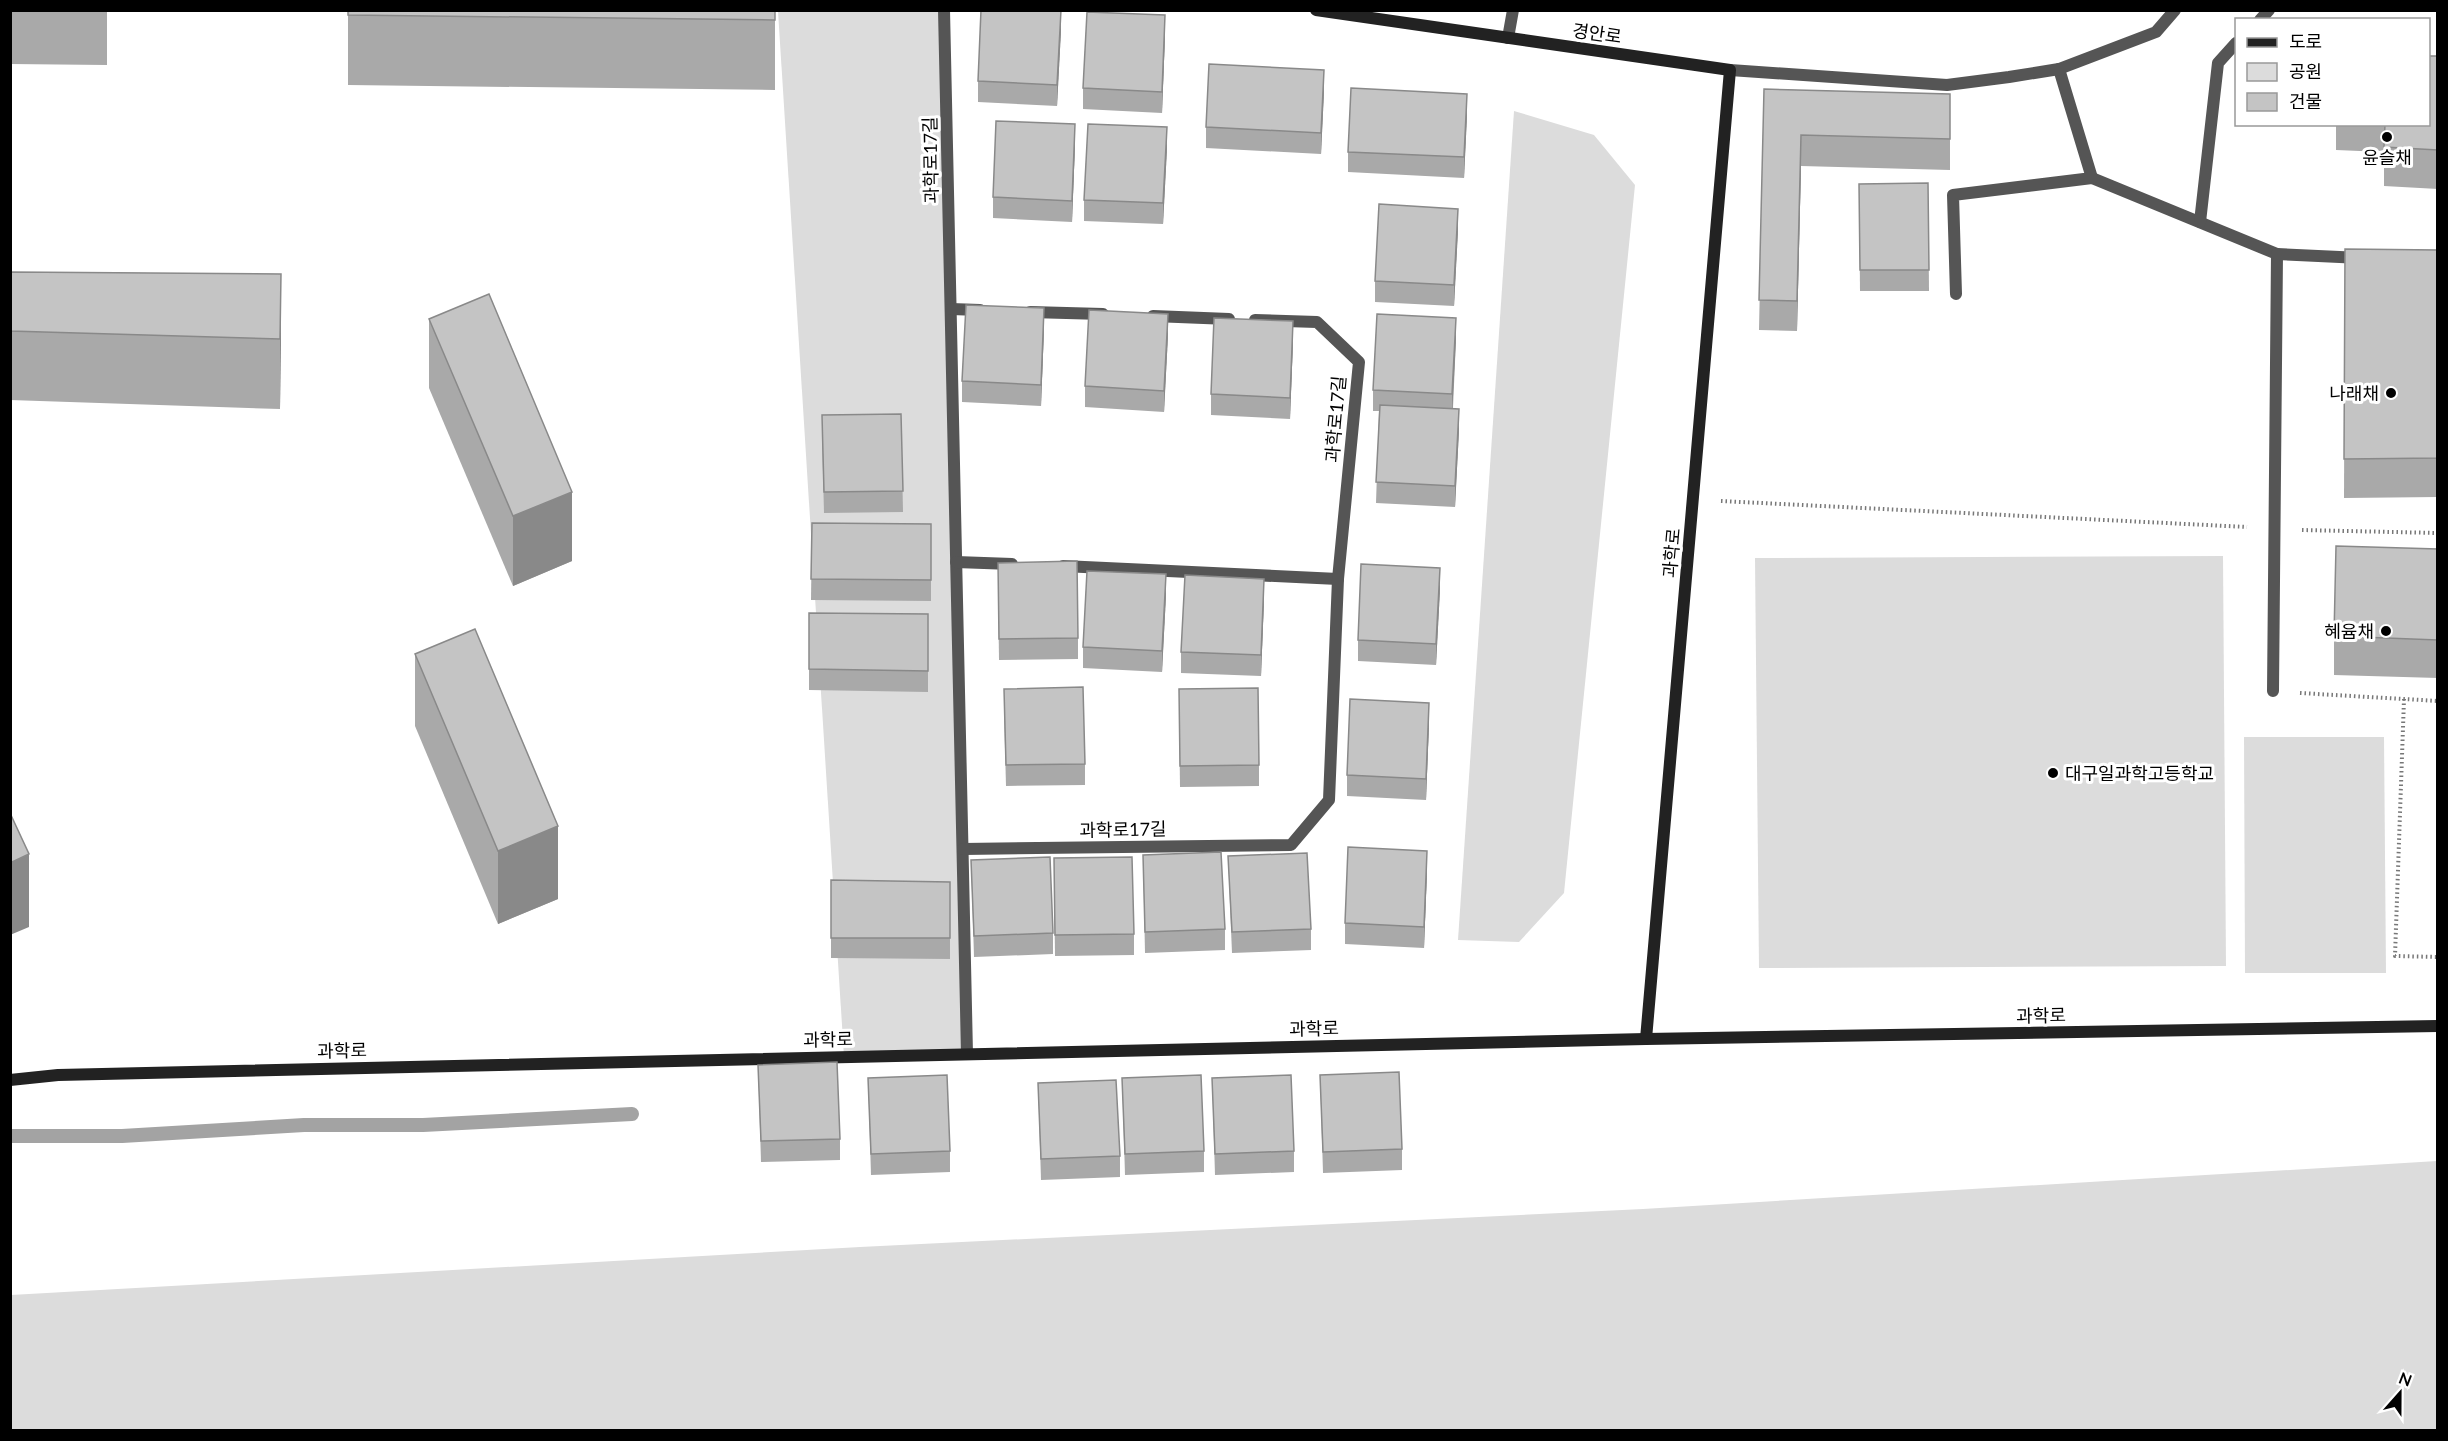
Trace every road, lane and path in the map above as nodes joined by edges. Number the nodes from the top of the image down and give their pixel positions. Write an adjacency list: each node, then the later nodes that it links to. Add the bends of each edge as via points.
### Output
1 (944, 10): 14 (street, 과학로17길)
2 (1316, 10): 5 (street, 경안로)
3 (1513, 10): 5 (street)
4 (2175, 10): 7 (street, via 2156,32)
5 (1508, 38): 8 (street, 경안로)
6 (2235, 45): 10 (street, via 2218,63)
7 (2059, 69): 8 (street, via 1947,85); 9 (street)
8 (1730, 70): 19 (street, 과학로)
9 (2092, 178): 10 (street); 13 (street, via 1953,195)
10 (2200, 222): 11 (street)
11 (2277, 254): 12 (street); 20 (street)
12 (2369, 258)
13 (1956, 294)
14 (951, 309): 15 (street); 22 (street, 과학로17길)
15 (998, 311)
16 (1022, 312): 17 (street)
17 (1116, 315)
18 (1140, 316): 25 (street, 과학로17길, via 1317,322 1359,362)
19 (1694, 499): 20 (path); 32 (street, 과학로)
20 (2275, 529): 21 (path); 26 (street)
21 (2438, 533)
22 (956, 562): 23 (street); 29 (street, 과학로17길)
23 (1028, 565)
24 (1052, 566): 25 (street)
25 (1338, 579): 29 (street, 과학로17길, via 1329,800 1291,845)
26 (2273, 691): 27 (path)
27 (2404, 699): 28 (path); 30 (path, via 2395,956)
28 (2438, 701)
29 (963, 849): 33 (street, 과학로17길)
30 (2438, 957)
31 (2438, 1026): 32 (street, 과학로)
32 (1646, 1039): 33 (street, 과학로)
33 (967, 1054): 34 (street, 과학로, via 58,1075)
34 (10, 1080)

